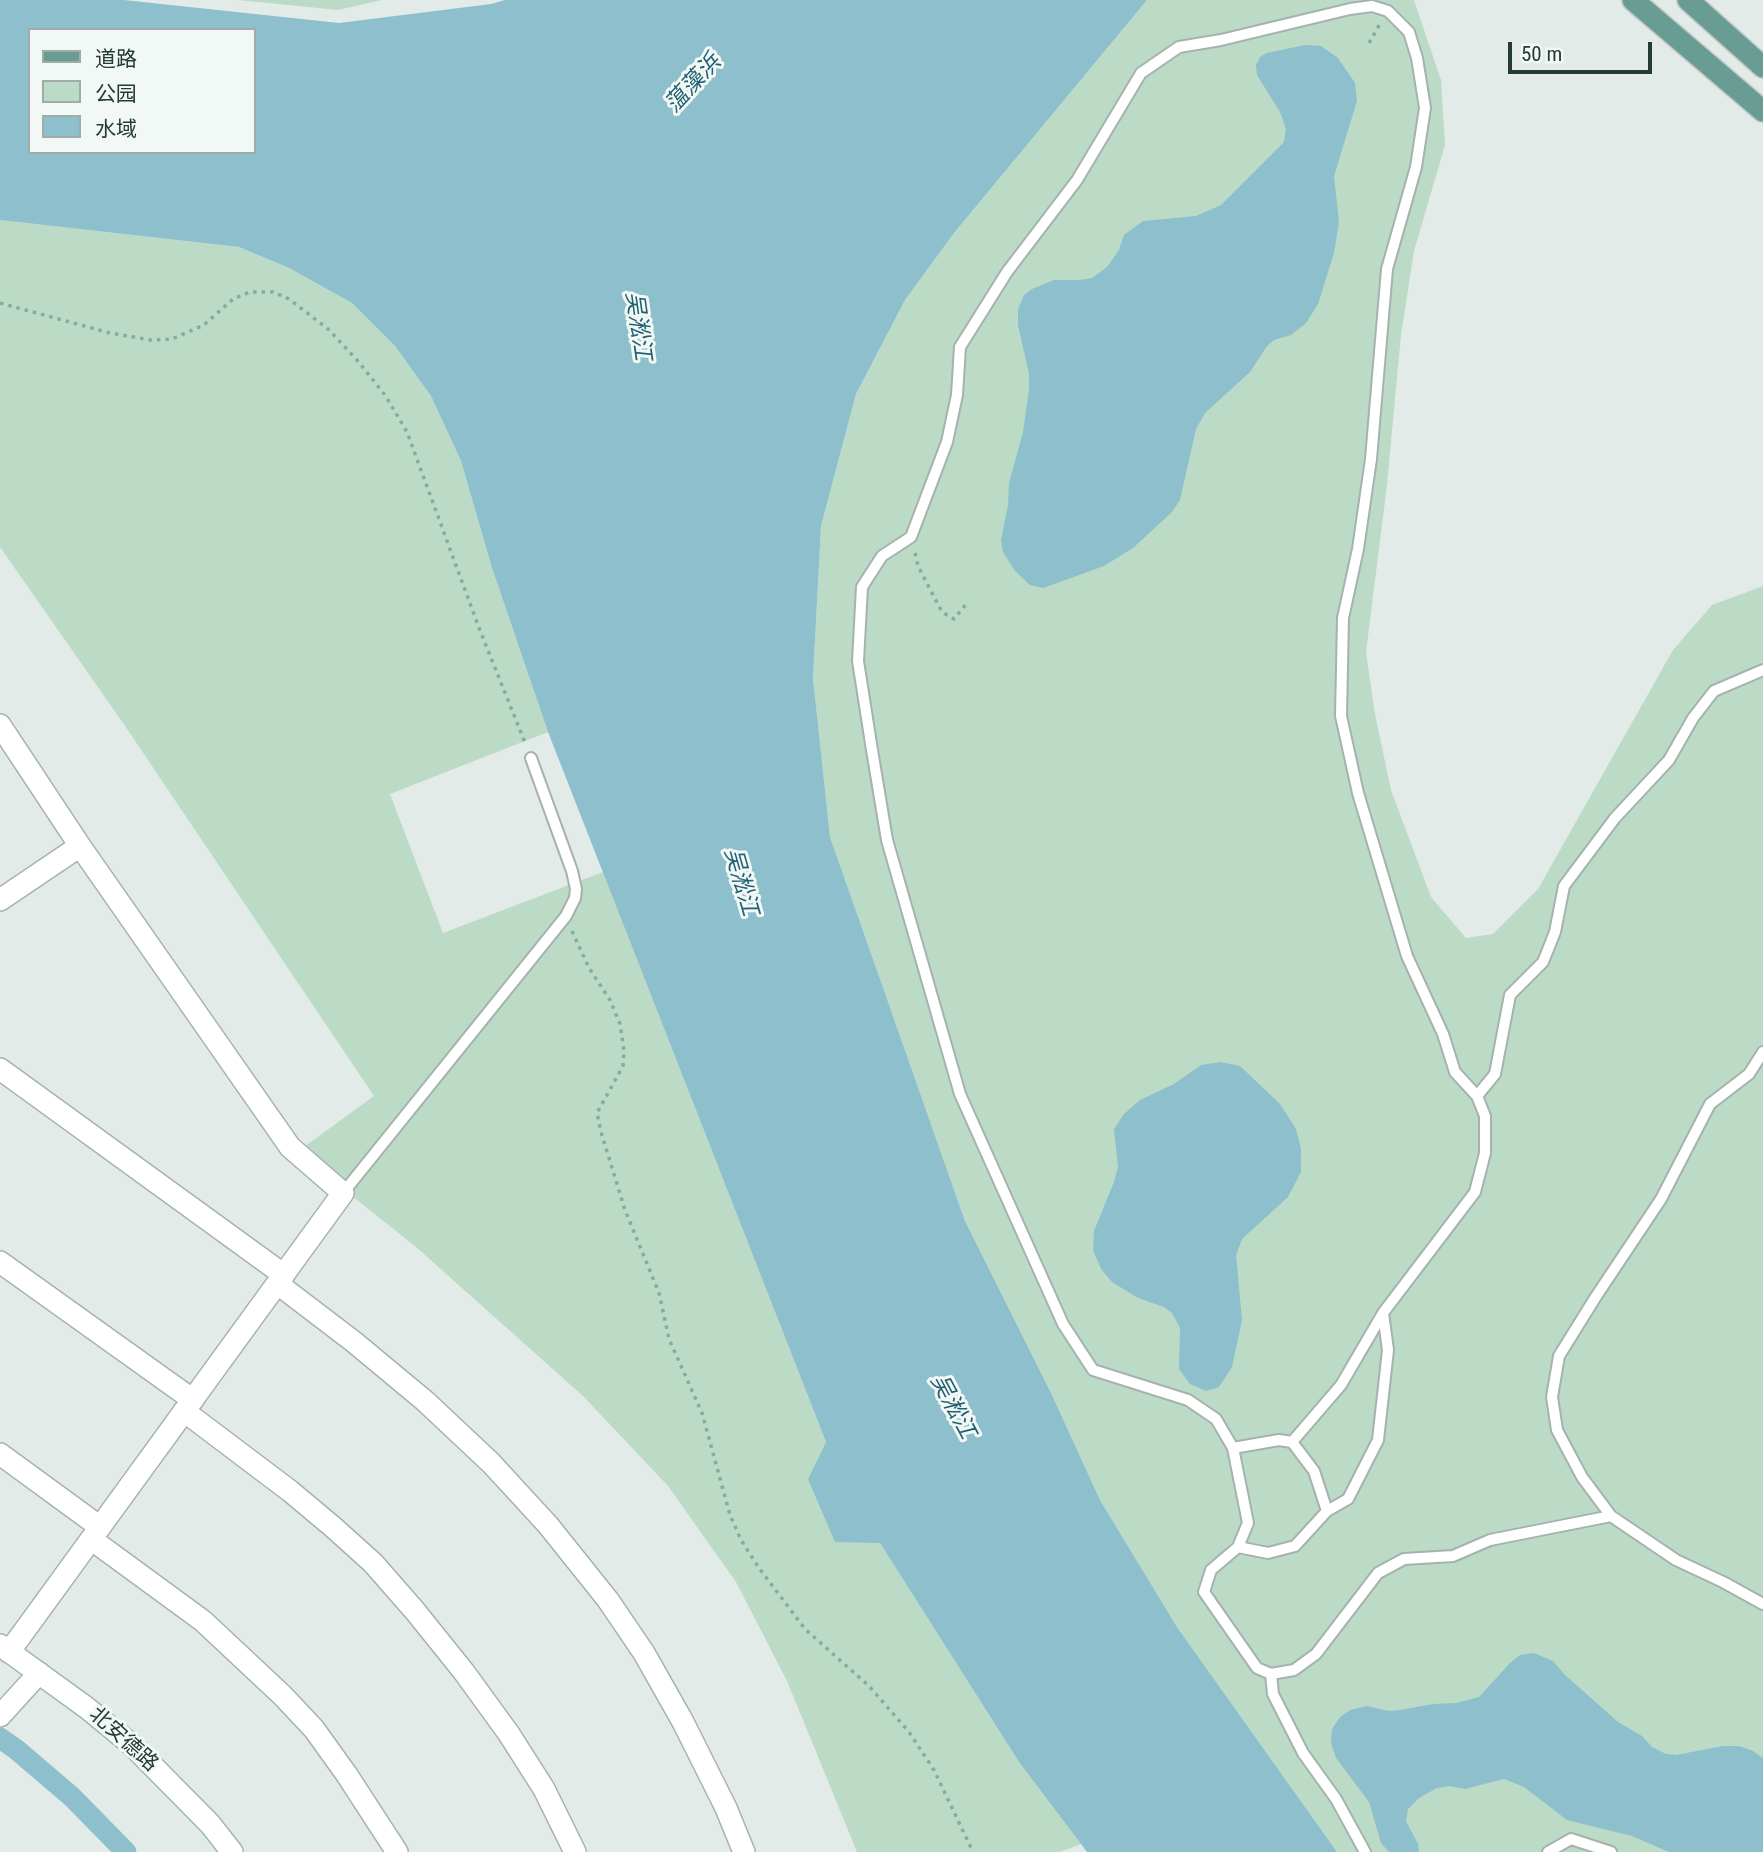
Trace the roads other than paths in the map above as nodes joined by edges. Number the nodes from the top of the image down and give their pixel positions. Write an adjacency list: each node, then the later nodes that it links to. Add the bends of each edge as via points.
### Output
1 (1633, 0): 4 (main road)
2 (1688, 0): 3 (main road)
3 (1763, 67)
4 (1763, 111)
5 (1763, 670): 12 (lane, via 1714,691 1669,760 1615,818 1564,887 1543,962 1510,995 1494,1073)
6 (0, 725): 8 (street)
7 (531, 758): 13 (lane, via 572,872 575,898 566,916)
8 (80, 846): 9 (street); 13 (street, via 290,1147)
9 (0, 900)
10 (1763, 1052): 22 (lane, via 1749,1074 1710,1104 1661,1199 1559,1356 1552,1397 1557,1430 1582,1477)
11 (0, 1069): 15 (street)
12 (1477, 1096): 16 (lane, via 1485,1116 1485,1153 1475,1192); 19 (lane, via 1455,1072 1407,956 1358,793 1341,716 1343,618 1371,459 1387,269 1416,167 1424,108 1409,32 1388,11 1372,6 1179,47 1141,73 1077,180 1007,272 960,347 957,395 947,442 911,537 882,556 862,587 858,661 887,840 960,1094 1063,1324 1093,1370 1188,1400 1216,1419)
13 (344, 1194): 15 (street)
14 (0, 1262): 17 (street)
15 (281, 1279): 17 (street); 33 (street, via 425,1401 548,1525 644,1653 683,1722)
16 (1383, 1313): 18 (lane, via 1341,1385); 21 (lane, via 1388,1350 1378,1440 1348,1499)
17 (189, 1406): 23 (street); 32 (street, via 373,1563 415,1611 509,1734 544,1789)
18 (1292, 1442): 19 (lane); 21 (lane, via 1314,1471)
19 (1233, 1448): 24 (lane, via 1248,1523)
20 (0, 1454): 23 (street)
21 (1327, 1511): 24 (lane, via 1295,1546 1268,1553)
22 (1611, 1516): 25 (lane, via 1676,1560); 28 (lane, via 1490,1540 1452,1556 1404,1559 1378,1573 1316,1654 1294,1670)
23 (96, 1533): 26 (street); 31 (street, via 203,1621 283,1696 314,1729)
24 (1238, 1547): 28 (lane, via 1211,1570 1204,1592 1257,1668)
25 (1763, 1604)
26 (5, 1649): 27 (street, 北安德路)
27 (39, 1673): 29 (street); 30 (street, 北安德路, via 132,1745)
28 (1271, 1674): 34 (lane, via 1273,1694 1303,1753 1336,1799)
29 (0, 1716)
30 (232, 1852)
31 (397, 1852)
32 (575, 1852)
33 (744, 1852)
34 (1365, 1852)
35 (1548, 1852): 36 (lane, via 1572,1839)
36 (1611, 1852)

